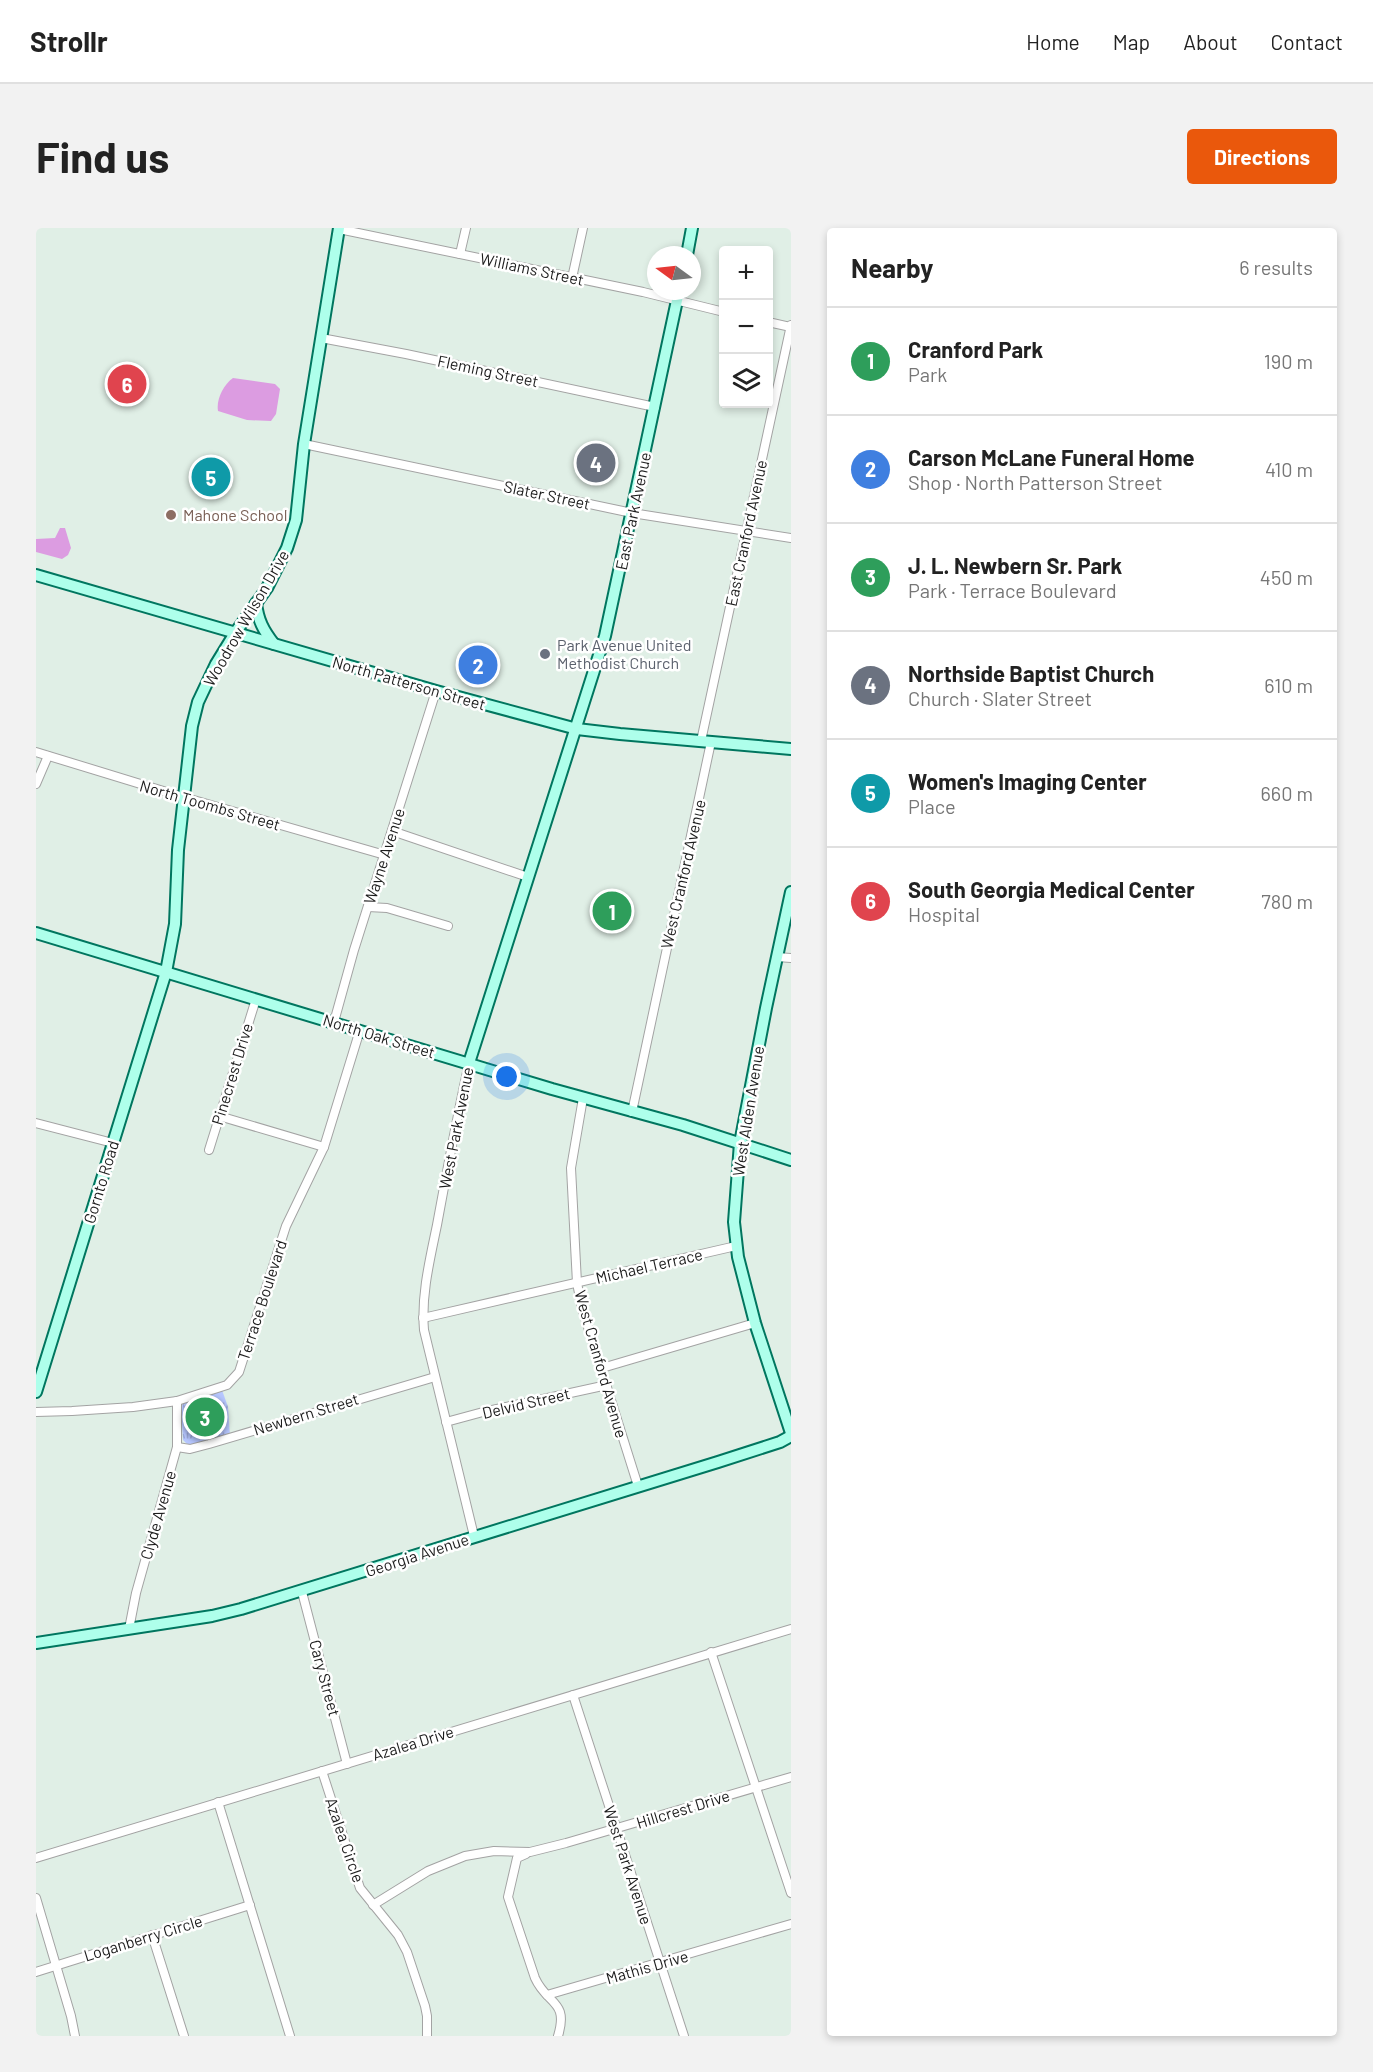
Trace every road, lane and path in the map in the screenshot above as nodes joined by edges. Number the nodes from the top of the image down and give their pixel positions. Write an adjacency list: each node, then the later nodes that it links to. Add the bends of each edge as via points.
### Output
1 (339, 228): 6 (street, Williams Street); 14 (main road, Woodrow Wilson Drive)
2 (466, 228): 6 (street)
3 (583, 228): 7 (street)
4 (692, 228): 5 (main road)
5 (689, 246)
6 (460, 254): 7 (street, Williams Street)
7 (572, 278): 8 (street, Williams Street)
8 (647, 291)
9 (677, 300): 15 (main road, East Park Avenue)
10 (689, 300): 11 (street, Williams Street)
11 (719, 311)
12 (773, 323): 13 (street)
13 (791, 326): 18 (street, East Cranford Avenue)
14 (321, 338): 15 (street, Fleming Street); 16 (main road, Woodrow Wilson Drive)
15 (655, 407): 17 (main road, East Park Avenue)
16 (304, 444): 17 (street, Slater Street); 21 (main road, Woodrow Wilson Drive, via 296,520 282,558)
17 (632, 513): 18 (street, Slater Street); 25 (main road, East Park Avenue, via 605,636)
18 (746, 531): 19 (street, Slater Street); 26 (street, East Cranford Avenue)
19 (791, 538)
20 (36, 575): 22 (main road, North Patterson Street)
21 (256, 603): 22 (main road, Woodrow Wilson Drive); 23 (main road, via 259,620)
22 (235, 633): 23 (main road, North Patterson Street); 31 (main road, Woodrow Wilson Drive, via 198,702)
23 (274, 644): 24 (main road, North Patterson Street)
24 (436, 691): 25 (main road, North Patterson Street); 32 (street, Wayne Avenue)
25 (577, 729): 26 (main road, North Patterson Street); 34 (main road, West Park Avenue)
26 (706, 742): 27 (main road, North Patterson Street); 47 (street, West Cranford Avenue)
27 (791, 750)
28 (36, 752): 29 (street, North Toombs Street)
29 (48, 756): 30 (street); 31 (street, North Toombs Street)
30 (36, 784)
31 (183, 797): 33 (street, North Toombs Street); 41 (main road, Woodrow Wilson Drive, via 175,924)
32 (392, 831): 33 (street, Wayne Avenue); 34 (street)
33 (385, 855): 36 (street, Wayne Avenue)
34 (528, 877): 45 (main road, West Park Avenue)
35 (791, 892): 39 (main road, West Alden Avenue)
36 (368, 907): 37 (street, via 387,908); 43 (street, Wayne Avenue)
37 (448, 926)
38 (36, 933): 41 (main road, North Oak Street)
39 (777, 957): 40 (street); 51 (main road, West Alden Avenue)
40 (791, 958)
41 (166, 972): 42 (main road, North Oak Street); 50 (main road, Gornto Road)
42 (255, 999): 43 (main road, North Oak Street); 48 (street, Pinecrest Drive)
43 (334, 1022): 44 (main road, North Oak Street)
44 (360, 1030): 45 (main road, North Oak Street); 52 (street, Terrace Boulevard)
45 (469, 1062): 46 (main road, North Oak Street); 57 (street, West Park Avenue)
46 (583, 1098): 47 (main road, North Oak Street); 56 (street, West Cranford Avenue, via 571,1168)
47 (632, 1112): 51 (main road, North Oak Street)
48 (219, 1116): 52 (street); 53 (street, Pinecrest Drive)
49 (36, 1123): 50 (street)
50 (112, 1143): 62 (main road, Gornto Road)
51 (740, 1143): 54 (main road, North Oak Street); 55 (main road, West Alden Avenue)
52 (324, 1147): 63 (street, Terrace Boulevard, via 286,1226 239,1372 227,1384)
53 (209, 1150)
54 (791, 1160)
55 (736, 1246): 56 (street, Michael Terrace); 58 (main road, West Alden Avenue)
56 (577, 1283): 57 (street, Michael Terrace); 59 (street, West Cranford Avenue)
57 (423, 1318): 60 (street, West Park Avenue)
58 (756, 1323): 59 (street); 66 (main road, West Alden Avenue)
59 (602, 1368): 61 (street, West Cranford Avenue)
60 (435, 1377): 65 (street, West Park Avenue); 67 (street, Newbern Street, via 190,1449)
61 (607, 1385): 65 (street, Delvid Street); 68 (street, West Cranford Avenue)
62 (36, 1389)
63 (177, 1401): 64 (street, Terrace Boulevard); 67 (street, Clyde Avenue)
64 (36, 1412)
65 (446, 1422): 69 (street, West Park Avenue)
66 (791, 1434): 68 (main road, Georgia Avenue, via 780,1442)
67 (177, 1447): 71 (street, Clyde Avenue)
68 (638, 1486): 69 (main road, Georgia Avenue)
69 (474, 1536): 70 (main road, Georgia Avenue)
70 (302, 1592): 71 (main road, Georgia Avenue, via 212,1616); 76 (street, Cary Street)
71 (129, 1629): 73 (main road, Georgia Avenue)
72 (791, 1629): 74 (street, Azalea Drive)
73 (36, 1643)
74 (711, 1652): 75 (street, Azalea Drive); 79 (street)
75 (573, 1695): 76 (street, Azalea Drive); 81 (street, West Park Avenue)
76 (347, 1764): 77 (street, Azalea Drive)
77 (322, 1771): 80 (street, Azalea Drive); 87 (street, Azalea Circle, via 354,1873)
78 (791, 1777): 79 (street, Hillcrest Drive)
79 (756, 1788): 81 (street, Hillcrest Drive); 84 (street)
80 (219, 1802): 83 (street, Azalea Drive); 86 (street)
81 (616, 1829): 82 (street, Hillcrest Drive); 90 (street, West Park Avenue)
82 (530, 1852): 87 (street, Hillcrest Drive, via 494,1851 465,1856 428,1871); 93 (street, via 517,1858 508,1897 535,1978)
83 (36, 1858)
84 (791, 1893)
85 (36, 1898): 91 (street)
86 (250, 1905): 89 (street, Loganberry Circle); 96 (street)
87 (373, 1905): 97 (street, Azalea Circle, via 407,1952 425,2006)
88 (791, 1924): 90 (street, Mathis Drive)
89 (152, 1935): 91 (street, Loganberry Circle); 95 (street)
90 (659, 1962): 93 (street, Mathis Drive); 99 (street, West Park Avenue)
91 (56, 1965): 92 (street, Loganberry Circle); 94 (street)
92 (36, 1972)
93 (547, 1995): 98 (street, via 560,2009 563,2021)
94 (75, 2036)
95 (184, 2036)
96 (290, 2036)
97 (427, 2036)
98 (558, 2036)
99 (684, 2036)

